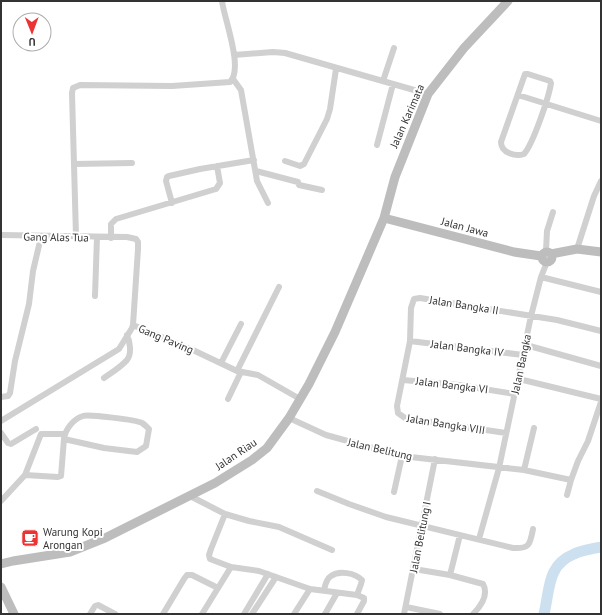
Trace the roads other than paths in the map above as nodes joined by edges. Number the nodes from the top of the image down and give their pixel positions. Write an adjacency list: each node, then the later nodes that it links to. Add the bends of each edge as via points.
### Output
1 (222, 1): 4 (street)
2 (508, 1): 9 (main road, Jalan Karimata, via 460,53)
3 (394, 48): 7 (street)
4 (234, 55): 5 (street, via 285,53); 6 (street)
5 (336, 69): 7 (street); 15 (street, via 327,119 304,164 300,166)
6 (233, 79): 14 (street, via 241,90); 17 (street, via 228,82 172,86 75,87 72,93)
7 (383, 81): 8 (street)
8 (393, 84): 9 (street); 13 (street)
9 (428, 94): 26 (main road, Jalan Karimata, via 395,177)
10 (518, 94): 11 (street); 11 (street, via 525,74 546,79 551,83); 11 (street, via 501,142 502,148 512,154 521,155 526,152)
11 (546, 103): 12 (street)
12 (601, 121)
13 (377, 145)
14 (254, 160): 18 (street); 19 (street)
15 (285, 161)
16 (132, 163): 17 (street)
17 (74, 164): 28 (street)
18 (217, 166): 23 (street, via 220,182 217,188); 23 (street, via 168,176 166,181)
19 (256, 171): 21 (street); 24 (street, via 257,181)
20 (601, 181): 22 (street)
21 (322, 190)
22 (598, 196): 32 (street)
23 (172, 203): 31 (street, via 115,220 112,224)
24 (268, 203)
25 (553, 212): 34 (street, via 547,231)
26 (384, 218): 34 (main road, Jalan Jawa, via 514,252); 56 (main road, Jalan Riau, via 335,332)
27 (1, 235): 29 (street, Gang Alas Tua)
28 (76, 236): 29 (street, Gang Alas Tua); 30 (street, Gang Alas Tua)
29 (42, 237): 54 (street, via 10,392 8,396)
30 (96, 237): 31 (street, Gang Alas Tua); 38 (street)
31 (111, 238): 41 (street, Gang Paving, via 132,238 138,242)
32 (577, 249): 33 (main road, Jalan Jawa); 34 (main road, Jalan Jawa)
33 (601, 252)
34 (547, 256): 35 (street, Jalan Bangka)
35 (541, 277): 37 (street); 39 (street, Jalan Bangka)
36 (279, 287): 49 (street)
37 (601, 292)
38 (95, 296)
39 (532, 316): 42 (street); 44 (street, Jalan Bangka II, via 416,298 411,308); 45 (street, Jalan Bangka)
40 (241, 324): 47 (street)
41 (133, 325): 43 (street); 47 (street, Gang Paving)
42 (601, 331)
43 (127, 335): 50 (street, via 130,348 127,360); 59 (street, via 119,349)
44 (410, 341): 46 (street, Jalan Bangka IV); 52 (street, Jalan Bangka VI)
45 (526, 345): 46 (street, Jalan Bangka); 48 (street)
46 (524, 355): 51 (street, Jalan Bangka)
47 (221, 363): 49 (street, Gang Paving)
48 (601, 366)
49 (239, 372): 55 (street); 56 (street, Gang Paving, via 258,375)
50 (104, 378)
51 (519, 379): 53 (street, Jalan Bangka); 57 (street)
52 (403, 380): 53 (street, Jalan Bangka VI); 63 (street, Jalan Bangka VIII, via 397,406 402,417)
53 (515, 394): 63 (street, Jalan Bangka)
54 (1, 397)
55 (228, 399)
56 (300, 399): 58 (main road, Jalan Riau)
57 (601, 401): 70 (street, via 588,441)
58 (289, 418): 65 (street, Jalan Belitung, via 326,435); 74 (main road, Jalan Riau, via 258,455)
59 (1, 421)
60 (534, 428): 68 (street)
61 (36, 429): 62 (street, via 11,444)
62 (1, 433)
63 (506, 433): 67 (street, Jalan Bangka)
64 (64, 437): 64 (street, via 104,448 137,452 146,446 149,429 142,422 86,416 69,427); 69 (street, via 41,434); 69 (street, via 61,477)
65 (402, 456): 66 (street, Jalan Belitung); 72 (street)
66 (435, 459): 67 (street, Jalan Belitung); 77 (street, Jalan Belitung I)
67 (499, 468): 68 (street, Jalan Belitung); 80 (street, Jalan Bangka)
68 (524, 470): 70 (street, Jalan Belitung)
69 (25, 475): 75 (street)
70 (571, 480): 73 (street)
71 (317, 491): 77 (street, via 386,517)
72 (394, 492)
73 (567, 495)
74 (190, 496): 76 (street); 82 (main road, Jalan Riau, via 105,538 70,552)
75 (1, 501)
76 (225, 514): 81 (street, via 279,527); 83 (street, via 209,557)
77 (421, 525): 79 (street); 84 (street, Jalan Belitung I)
78 (533, 529): 80 (street, via 530,543 523,548 513,548)
79 (460, 535): 80 (street); 86 (street)
80 (479, 539)
81 (332, 550)
82 (1, 564)
83 (231, 567): 85 (street); 89 (street)
84 (414, 569): 86 (street); 94 (street, Jalan Belitung I)
85 (268, 574): 87 (street); 100 (street)
86 (450, 575): 107 (street, via 484,585 485,596)
87 (276, 577): 90 (street); 101 (street)
88 (1, 587): 95 (main road)
89 (218, 588): 98 (street, via 187,575); 99 (street)
90 (310, 589): 91 (street); 102 (street)
91 (324, 590): 92 (street); 93 (street, via 330,576 350,574 362,580)
92 (337, 593): 93 (street); 103 (street)
93 (357, 595): 104 (street, via 364,599 364,602)
94 (406, 606): 105 (street, Jalan Belitung I); 106 (street)
95 (14, 614)
96 (90, 614): 97 (street, via 98,605)
97 (115, 614)
98 (163, 614)
99 (202, 614)
100 (244, 614)
101 (252, 614)
102 (294, 614)
103 (325, 614)
104 (357, 614)
105 (404, 614)
106 (440, 614)
107 (473, 614)

